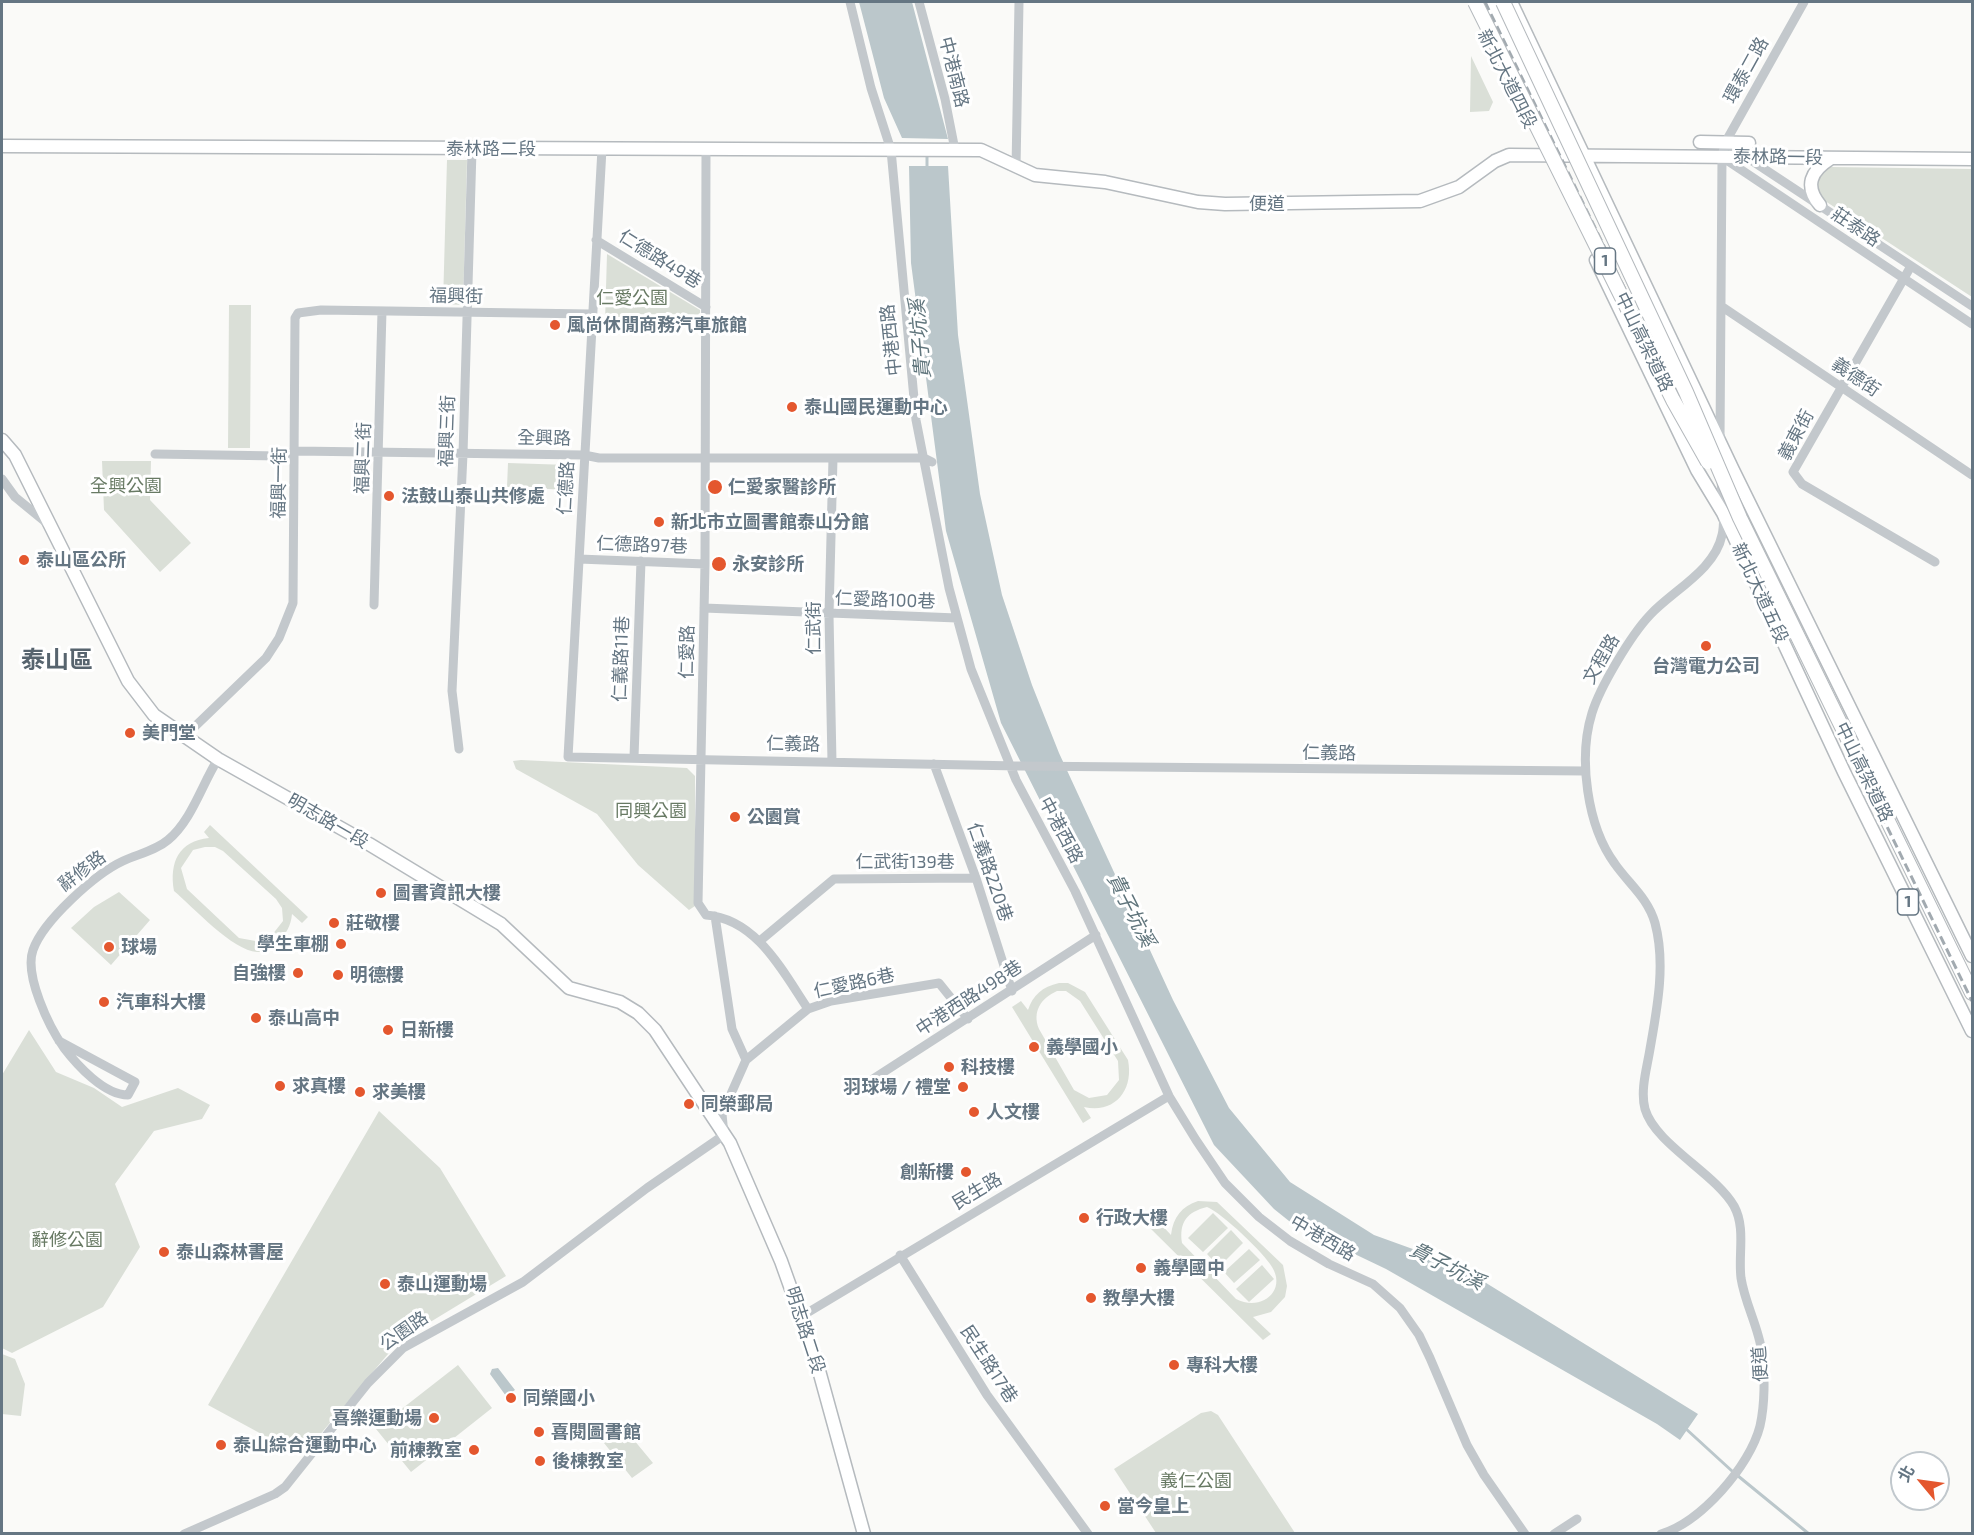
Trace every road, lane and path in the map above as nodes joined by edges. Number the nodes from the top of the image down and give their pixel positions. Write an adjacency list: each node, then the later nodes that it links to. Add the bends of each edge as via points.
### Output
1 (850, 2): 18 (street, 中港西路, via 871,88)
2 (919, 2): 19 (street, 中港南路, via 945,99)
3 (1019, 2): 27 (street)
4 (1468, 2): 21 (main road, 新北大道四段 / 1)
5 (1474, 2): 56 (highway, 中山高架道路 / 1, bridge, via 1672,400)
6 (1488, 2): 10 (highway)
7 (1503, 2): 56 (highway, 中山高架道路 / 1, bridge, via 1686,392)
8 (1511, 2): 22 (main road, 新北大道四段 / 1)
9 (1804, 2): 12 (street, 環泰二路)
10 (1557, 142): 21 (highway); 22 (highway)
11 (1700, 142): 12 (main road, 泰林路一段)
12 (1725, 143): 13 (main road, 泰林路一段); 23 (street, 環泰二路); 24 (street, 莊泰路)
13 (1749, 143)
14 (2, 146): 17 (main road, 泰林路二段)
15 (706, 148): 16 (main road, 泰林路二段); 18 (main road, 泰林路二段); 34 (street, 仁愛路)
16 (602, 149): 17 (main road, 泰林路二段); 29 (street, 仁德路)
17 (472, 150): 37 (street, 福興三街)
18 (896, 150): 19 (main road, 泰林路二段); 52 (street, 中港西路, via 905,320 916,420)
19 (952, 150): 20 (main road, 泰林路二段)
20 (981, 150): 27 (main road, 便道)
21 (1546, 156): 22 (main road); 27 (main road, 便道, via 1509,155 1437,197 1394,204 1198,202 1105,182 1053,179); 41 (main road, 新北大道五段 / 1)
22 (1584, 157): 23 (main road, 泰林路一段); 38 (main road, 新北大道五段 / 1)
23 (1722, 157): 24 (main road, 泰林路一段); 31 (street, 莊泰路); 32 (street, 文程路)
24 (1748, 158): 25 (main road, 泰林路一段); 28 (street, 莊泰路)
25 (1831, 158): 26 (main road, 泰林路一段); 28 (main road, via 1812,176 1812,196)
26 (1972, 159)
27 (1016, 168)
28 (1820, 205): 30 (street, 莊泰路)
29 (596, 240): 34 (street, 仁德路49巷); 39 (street, 仁德路)
30 (1911, 266): 31 (street, 義東街); 33 (street, 莊泰路)
31 (1904, 278): 40 (street, 莊泰路); 42 (street, 義東街)
32 (1721, 306): 42 (street, 義德街); 44 (street, 文程路)
33 (1972, 306)
34 (706, 307): 51 (street, 仁愛路)
35 (321, 310): 36 (street, 福興街); 45 (street, 福興一街, via 302,310 295,318)
36 (382, 312): 37 (street, 福興街); 46 (street, 福興二街)
37 (468, 312): 39 (street, 福興街); 48 (street, 福興三街)
38 (1658, 312): 41 (main road, via 1648,329 1637,331); 44 (main road, 新北大道五段 / 1)
39 (591, 314): 49 (street, 仁德路)
40 (1972, 324)
41 (1628, 326): 55 (main road, 新北大道五段 / 1, via 1697,470)
42 (1840, 387): 53 (street, 義德街); 60 (street, 義東街, via 1795,467 1794,477)
43 (2, 440): 57 (main road, 明志路一段, via 15,455)
44 (1720, 443): 55 (street, 文程路); 66 (main road, 新北大道五段 / 1)
45 (296, 451): 46 (street, 全興路); 47 (street, 全興路, via 280,456); 67 (street, 福興一街, via 293,603 279,638 258,668)
46 (380, 453): 48 (street, 全興路); 62 (street, 福興二街)
47 (155, 454)
48 (463, 454): 49 (street, 全興路); 69 (street, 福興三街, via 452,691)
49 (584, 455): 51 (street, 全興路); 58 (street, 仁德路)
50 (833, 458): 51 (street, 全興路); 52 (street, 全興路); 64 (street, 仁武街)
51 (706, 459): 61 (street, 仁愛路)
52 (928, 460): 65 (street, 中港西路)
53 (1972, 476)
54 (2, 479): 57 (street, via 23,505)
55 (1723, 513): 68 (main road, 新北大道五段 / 1); 77 (street, 文程路, via 1722,536 1714,554 1648,616 1599,695 1588,725)
56 (1740, 518): 84 (highway, 中山高架道路 / 1, bridge)
57 (48, 524): 67 (main road, 明志路一段, via 128,681 154,715)
58 (579, 559): 59 (street, 仁德路97巷); 70 (street, 仁德路)
59 (641, 561): 61 (street, 仁德路97巷); 71 (street, 仁義路11巷)
60 (1935, 562)
61 (705, 564): 63 (street, 仁愛路)
62 (374, 605)
63 (704, 608): 64 (street, 仁愛路100巷); 72 (street, 仁愛路)
64 (830, 615): 65 (street, 仁愛路100巷); 74 (street, 仁武街)
65 (957, 618): 76 (street, 中港西路, via 971,669)
66 (1865, 735): 68 (main road, via 1853,723 1845,722 1838,726); 82 (main road, 新北大道五段 / 1)
67 (184, 737): 73 (main road, 明志路一段)
68 (1831, 743): 87 (main road, 新北大道五段 / 1)
69 (459, 749)
70 (568, 757): 71 (street, 仁義路)
71 (634, 758): 72 (street, 仁義路)
72 (703, 758): 74 (street, 仁義路); 79 (street, 仁愛路, via 698,903 706,915)
73 (218, 759): 88 (street, 辭修路, via 183,823 168,841 122,861 64,905 33,950 37,996); 92 (main road, 明志路一段, via 501,924 569,988 610,998 638,1013 661,1038)
74 (832, 762): 75 (street, 仁義路)
75 (934, 764): 76 (street, 仁義路); 78 (street, 仁義路220巷)
76 (1014, 766): 77 (street, 仁義路); 80 (street, 中港西路)
77 (1586, 771): 93 (street, 文程路, via 1601,842 1617,868 1647,902 1659,940 1657,1006 1645,1076 1646,1110 1658,1130)
78 (976, 878): 81 (street, 仁武街139巷, via 834,879); 83 (street, 仁義路220巷)
79 (715, 916): 81 (street); 89 (street, via 732,1029)
80 (1096, 935): 83 (street, 中港西路498巷); 91 (street, 中港西路)
81 (761, 940): 85 (street)
82 (1972, 956)
83 (1012, 991): 86 (street, 中港西路498巷)
84 (1972, 993)
85 (808, 1010): 86 (street, 仁愛路6巷, via 831,1001 939,983); 89 (street, 仁愛路6巷)
86 (968, 1019): 90 (street, 中港西路498巷)
87 (1972, 1031)
88 (58, 1041): 88 (street, 辭修路, via 85,1075 128,1095 135,1082)
89 (746, 1060): 92 (street, via 722,1114)
90 (859, 1088)
91 (1169, 1096): 94 (street, 民生路); 100 (street, 中港西路, via 1225,1183 1259,1217 1329,1264 1373,1284 1400,1308 1426,1350 1467,1445)
92 (724, 1135): 95 (main road, 明志路二段, via 752,1191); 97 (street, 公園路, via 523,1282 403,1348 368,1383 285,1487)
93 (1699, 1169): 102 (street, 便道, via 1734,1206 1741,1226 1742,1283 1763,1356 1760,1426 1749,1451 1706,1509 1690,1522)
94 (900, 1255): 95 (street, 民生路); 99 (street, 民生路17巷, via 987,1395)
95 (802, 1316): 98 (main road, 明志路二段)
96 (1577, 1519): 101 (street)
97 (184, 1533)
98 (864, 1533)
99 (1089, 1533)
100 (1525, 1533)
101 (1554, 1533)
102 (1661, 1533)

